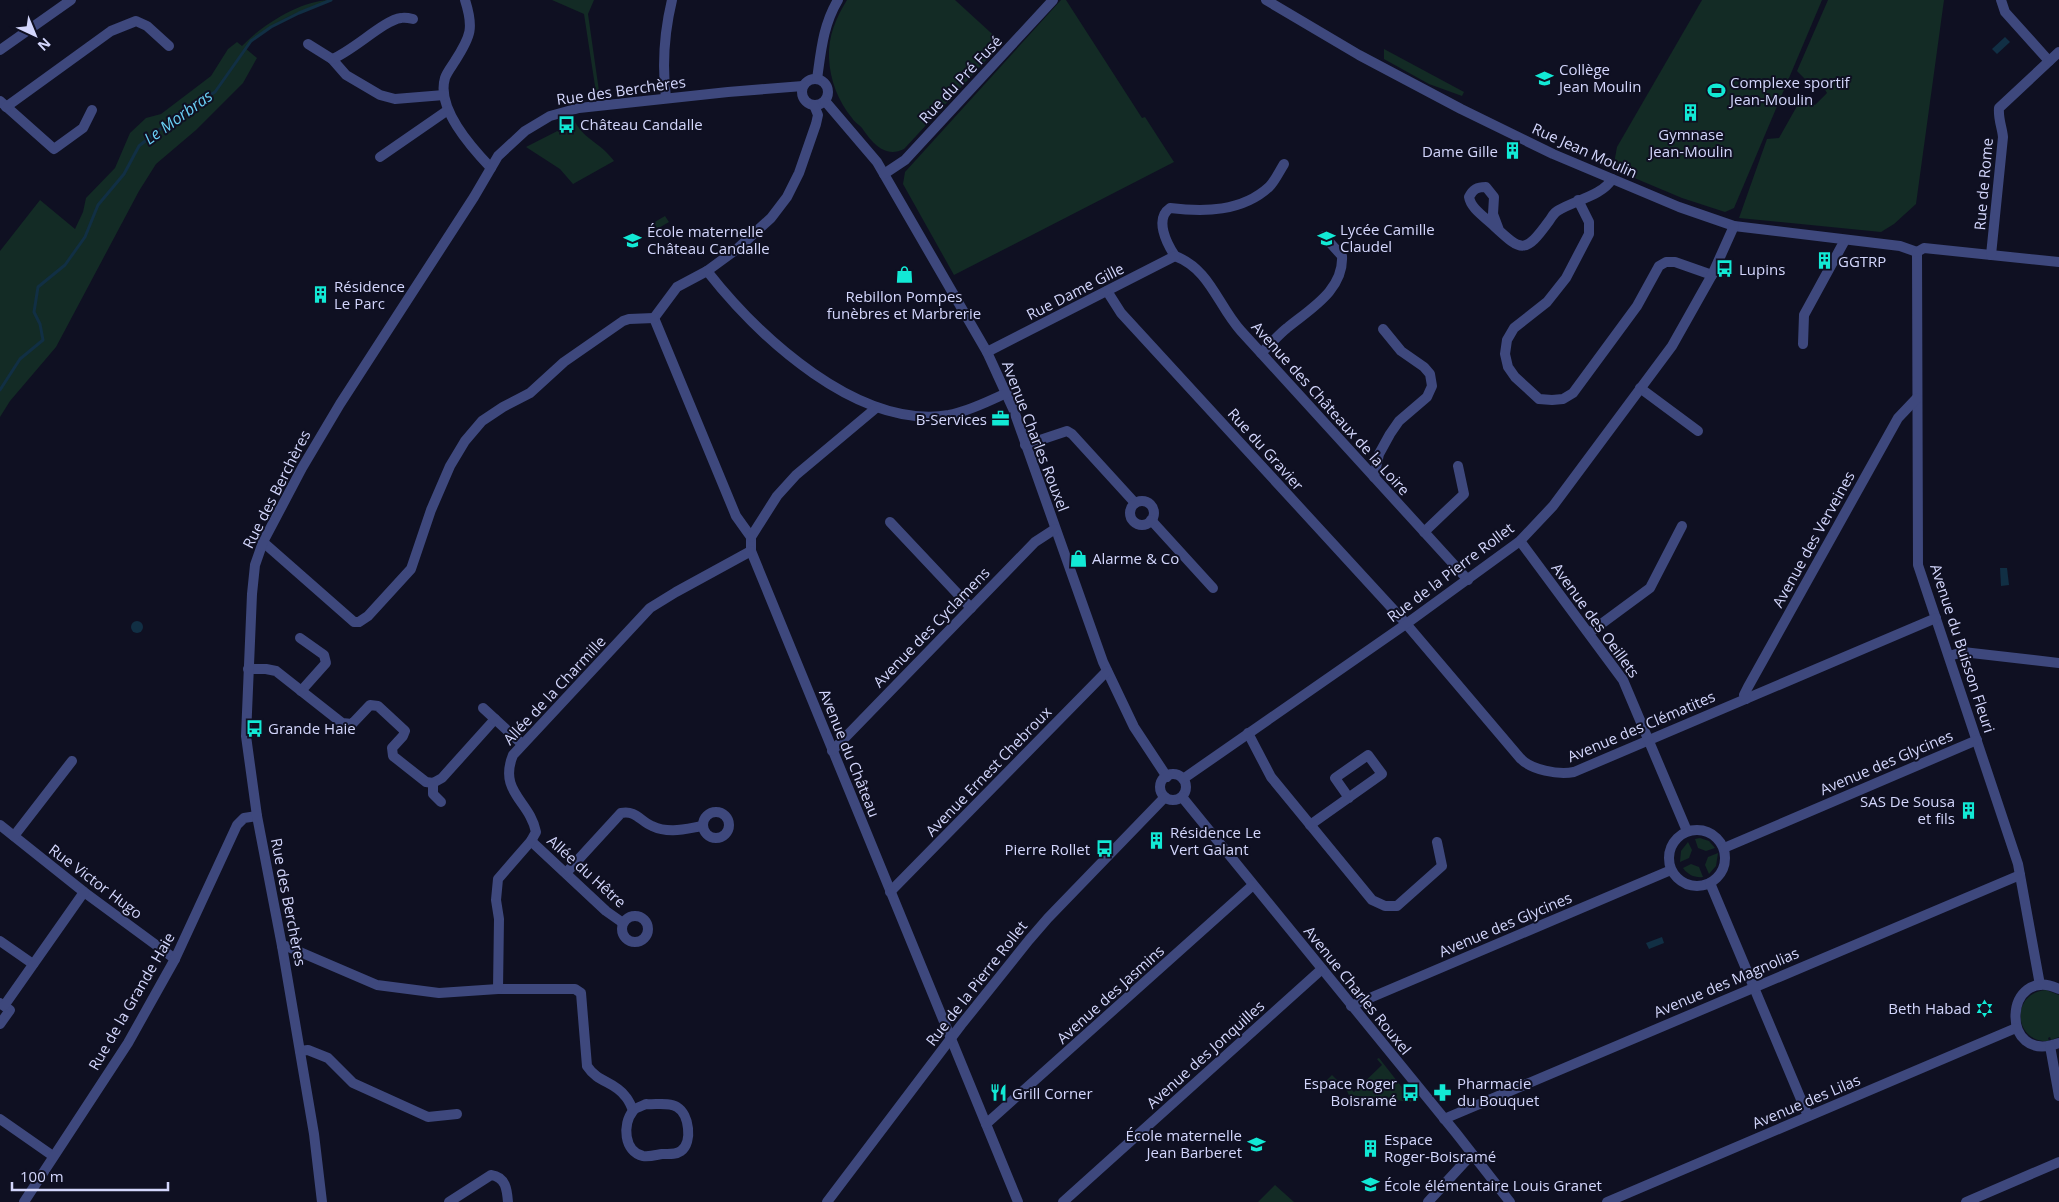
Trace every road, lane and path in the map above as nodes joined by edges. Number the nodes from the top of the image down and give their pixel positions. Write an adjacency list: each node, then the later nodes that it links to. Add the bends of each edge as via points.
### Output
1 (72, 0): 11 (street)
2 (464, 0): 17 (street, via 470,16 470,34 445,77)
3 (672, 0): 18 (street, via 664,57)
4 (838, 0): 15 (street, via 821,45)
5 (1053, 0): 27 (street, Rue du Pré Fusé, via 905,160)
6 (1266, 0): 28 (street, Rue Jean Moulin, via 1461,109)
7 (2001, 0): 14 (street, via 2005,12)
8 (413, 19): 13 (street, via 392,21 343,55)
9 (308, 44): 13 (street)
10 (169, 46): 20 (street, via 147,26 136,21 111,31)
11 (0, 50)
12 (2059, 52): 14 (street, Rue de Rome)
13 (332, 59): 17 (street, via 346,75 380,96 395,99)
14 (2049, 61): 35 (street, Rue de Rome, via 1999,108 1998,120 2003,137)
15 (817, 79): 16 (street, via 809,80); 19 (street, via 827,86)
16 (803, 86): 18 (street, Rue des Berchères); 21 (street, via 804,99)
17 (444, 95): 23 (street)
18 (666, 98): 26 (street, Rue des Berchères, via 579,108 550,116 525,130 503,150)
19 (825, 101): 21 (street); 27 (street, Avenue Charles Rouxel)
20 (3, 104): 22 (street, via 54,149 83,128)
21 (814, 106): 38 (street, via 818,116 816,124 787,198 754,236)
22 (92, 110)
23 (448, 110): 24 (street); 26 (street)
24 (380, 157)
25 (1284, 164): 36 (street, via 1270,186 1237,205 1209,211 1167,210 1163,217 1164,231)
26 (491, 168): 62 (street, Rue des Berchères, via 312,448)
27 (884, 174): 44 (street, Avenue Charles Rouxel)
28 (1612, 179): 29 (street, via 1604,188); 30 (street, Rue Jean Moulin)
29 (1578, 200): 31 (street, via 1556,211 1534,242 1528,245 1514,244); 39 (street, via 1588,222 1589,234 1566,278 1546,302 1514,328 1507,340 1505,354 1508,366 1539,399 1552,400 1573,393 1637,306 1659,266 1675,262)
30 (1734, 226): 33 (street, Rue Jean Moulin); 39 (street, Rue de la Pierre Rollet)
31 (1499, 230)
32 (1324, 236): 45 (street, via 1342,256 1337,282 1315,306)
33 (1845, 240): 34 (street, Rue Jean Moulin, via 1900,246); 43 (street, via 1804,315)
34 (1917, 252): 35 (street, via 1924,248); 48 (street, Avenue du Buisson Fleuri)
35 (1991, 255): 37 (street)
36 (1175, 256): 40 (street, Rue Dame Gille); 45 (street, Avenue des Châteaux de la Loire, via 1202,274 1233,321)
37 (2059, 262)
38 (707, 271): 41 (street, via 677,287); 49 (street, via 740,311 792,357 841,391)
39 (1712, 275): 46 (street, Rue de la Pierre Rollet, via 1672,346)
40 (1107, 291): 44 (street, Rue Dame Gille); 68 (street, Rue du Gravier, via 1121,313)
41 (654, 318): 60 (street, via 736,516); 62 (street, via 623,321 564,362 530,393 482,421 464,441 450,466 410,570 359,622 354,622)
42 (1383, 329): 53 (street, via 1401,351 1424,367 1430,374 1432,386 1427,398 1399,421 1390,434)
43 (1803, 344)
44 (987, 352): 47 (street, Avenue Charles Rouxel)
45 (1261, 353): 53 (street, Avenue des Châteaux de la Loire)
46 (1640, 388): 50 (street); 61 (street, Rue de la Pierre Rollet, via 1553,506)
47 (1007, 393): 49 (street, via 948,415 898,413); 51 (street, Avenue Charles Rouxel)
48 (1917, 398): 67 (street, Avenue du Buisson Fleuri, via 1918,565); 76 (street, Avenue des Verveines, via 1898,418 1748,686 1744,695)
49 (876, 408): 60 (street, via 796,475 777,496)
50 (1698, 431)
51 (1025, 445): 54 (street, via 1067,431); 58 (street, Avenue Charles Rouxel)
52 (1458, 466): 59 (street, via 1464,494)
53 (1374, 477): 59 (street, Avenue des Châteaux de la Loire)
54 (1135, 503): 55 (street, via 1146,502 1152,506 1154,514); 55 (street, via 1130,513 1133,521 1144,524)
55 (1151, 520): 65 (street)
56 (890, 522): 66 (street)
57 (1682, 526): 69 (street, via 1650,588)
58 (1055, 529): 66 (street, Avenue des Cyclamens, via 1034,542); 74 (street, Avenue Charles Rouxel)
59 (1424, 532): 64 (street, Avenue des Châteaux de la Loire)
60 (751, 538): 63 (street, Avenue du Château)
61 (1520, 541): 64 (street, Rue de la Pierre Rollet); 69 (street, Avenue des Oeillets)
62 (266, 546): 73 (street, Rue des Berchères, via 255,565)
63 (750, 551): 82 (street, Allée de la Charmille, via 650,608); 83 (street, Avenue du Château)
64 (1468, 580): 68 (street, Rue de la Pierre Rollet)
65 (1213, 588)
66 (971, 608): 83 (street, Avenue des Cyclamens)
67 (1936, 618): 71 (street, Avenue du Buisson Fleuri); 76 (street, Avenue des Clématites)
68 (1406, 624): 79 (street, Rue de la Pierre Rollet); 80 (street, Avenue des Clématites, via 1529,766 1567,773)
69 (1589, 633): 80 (street, Avenue des Oeillets, via 1623,680)
70 (300, 638): 75 (street, via 324,655 326,663)
71 (1949, 656): 72 (street, via 1963,652); 81 (street, Avenue du Buisson Fleuri)
72 (2059, 663)
73 (248, 669): 75 (street, via 276,671); 92 (street, Rue des Berchères, via 246,736)
74 (1107, 671): 85 (street, Avenue Charles Rouxel, via 1134,727); 107 (street, Avenue Ernest Chebroux)
75 (301, 691): 87 (street, via 342,723 352,724 370,705 378,706 405,731 392,748 393,756 426,782)
76 (1746, 699): 80 (street, Avenue des Clématites)
77 (483, 708): 78 (street)
78 (495, 719): 82 (street); 87 (street, via 442,778)
79 (1248, 733): 86 (street, Rue de la Pierre Rollet); 94 (street, via 1271,777)
80 (1649, 740): 96 (street, Avenue des Oeillets)
81 (1977, 740): 100 (street, Avenue des Glycines); 103 (street, Avenue du Buisson Fleuri)
82 (522, 744): 98 (street, Allée de la Charmille, via 508,766 508,778 535,824 536,832)
83 (832, 751): 107 (street, Avenue du Château)
84 (72, 761): 97 (street)
85 (1167, 777): 86 (street, via 1177,775); 88 (street, via 1161,786)
86 (1183, 779): 89 (street, via 1186,790)
87 (433, 783): 91 (street, via 433,794)
88 (1165, 797): 89 (street, via 1172,800); 122 (street, Rue de la Pierre Rollet, via 1048,918)
89 (1182, 797): 105 (street, Avenue Charles Rouxel)
90 (1349, 798): 90 (street, via 1335,778 1368,755 1382,774); 94 (street)
91 (441, 802)
92 (257, 816): 110 (street, Rue des Berchères); 111 (street, Rue de la Grande Haie, via 244,818 237,825)
93 (0, 825): 97 (street, Rue Victor Hugo)
94 (1310, 825): 99 (street, via 1372,900 1385,906 1397,906 1442,866)
95 (703, 826): 102 (street, via 675,831 651,826 629,812 622,813)
96 (1687, 831): 100 (street, via 1705,830 1720,840); 101 (street, via 1679,836 1669,851)
97 (14, 836): 106 (street, Rue Victor Hugo)
98 (531, 841): 102 (street, Allée du Hêtre); 117 (street, via 498,880)
99 (1437, 842)
100 (1724, 848): 104 (street, via 1726,856 1722,872)
101 (1671, 870): 104 (street, via 1676,877 1692,886); 119 (street, Avenue des Glycines)
102 (566, 873): 108 (street, Allée du Hêtre)
103 (2020, 875): 114 (street, Avenue du Buisson Fleuri); 115 (street, Avenue des Magnolias)
104 (1710, 883): 115 (street)
105 (1253, 885): 113 (street, Avenue Charles Rouxel); 131 (street, Avenue des Jasmins)
106 (84, 892): 111 (street, Rue Victor Hugo); 112 (street)
107 (890, 892): 122 (street, Avenue du Château)
108 (623, 923)
109 (0, 941): 112 (street)
110 (282, 946): 117 (street, via 377,985 439,993); 124 (street, Rue des Berchères)
111 (175, 959): 133 (street, Rue de la Grande Haie, via 128,1043)
112 (33, 964): 118 (street)
113 (1322, 969): 119 (street, Avenue Charles Rouxel); 141 (street, Avenue des Jonquilles)
114 (2040, 985): 116 (street); 121 (street, via 2031,988 2018,1000 2014,1018)
115 (1754, 986): 128 (street); 130 (street, Avenue des Magnolias)
116 (2059, 988)
117 (498, 989): 126 (street, via 576,989 581,993 587,1066 593,1076 625,1095)
118 (2, 1004): 120 (street, via 10,1010)
119 (1352, 1006): 130 (street, Avenue Charles Rouxel)
120 (0, 1024)
121 (2016, 1028): 123 (street, via 2030,1043 2040,1046); 128 (street, Avenue des Lilas)
122 (951, 1039): 131 (street, Avenue du Château); 139 (street, Rue de la Pierre Rollet)
123 (2055, 1044): 125 (street)
124 (300, 1051): 127 (street, via 308,1050 328,1058 354,1083 428,1117); 136 (street, Rue des Berchères)
125 (2059, 1096)
126 (633, 1110): 126 (street, via 626,1124 627,1140 632,1150 643,1156 676,1154 684,1148 688,1137 685,1114 678,1108 646,1104)
127 (457, 1114)
128 (1808, 1116): 144 (street, Avenue des Lilas)
129 (0, 1119): 133 (street)
130 (1444, 1119): 132 (street, Avenue Charles Rouxel)
131 (986, 1124): 140 (street, Avenue du Château)
132 (1472, 1154): 142 (street); 143 (street, Avenue Charles Rouxel)
133 (53, 1156): 135 (street, Rue de la Grande Haie)
134 (2059, 1162): 145 (street)
135 (24, 1202)
136 (322, 1202)
137 (449, 1202): 138 (street, via 492,1175 505,1185)
138 (508, 1202)
139 (827, 1202)
140 (1018, 1202)
141 (1063, 1202)
142 (1428, 1202)
143 (1510, 1202)
144 (1607, 1202)
145 (1966, 1202)

